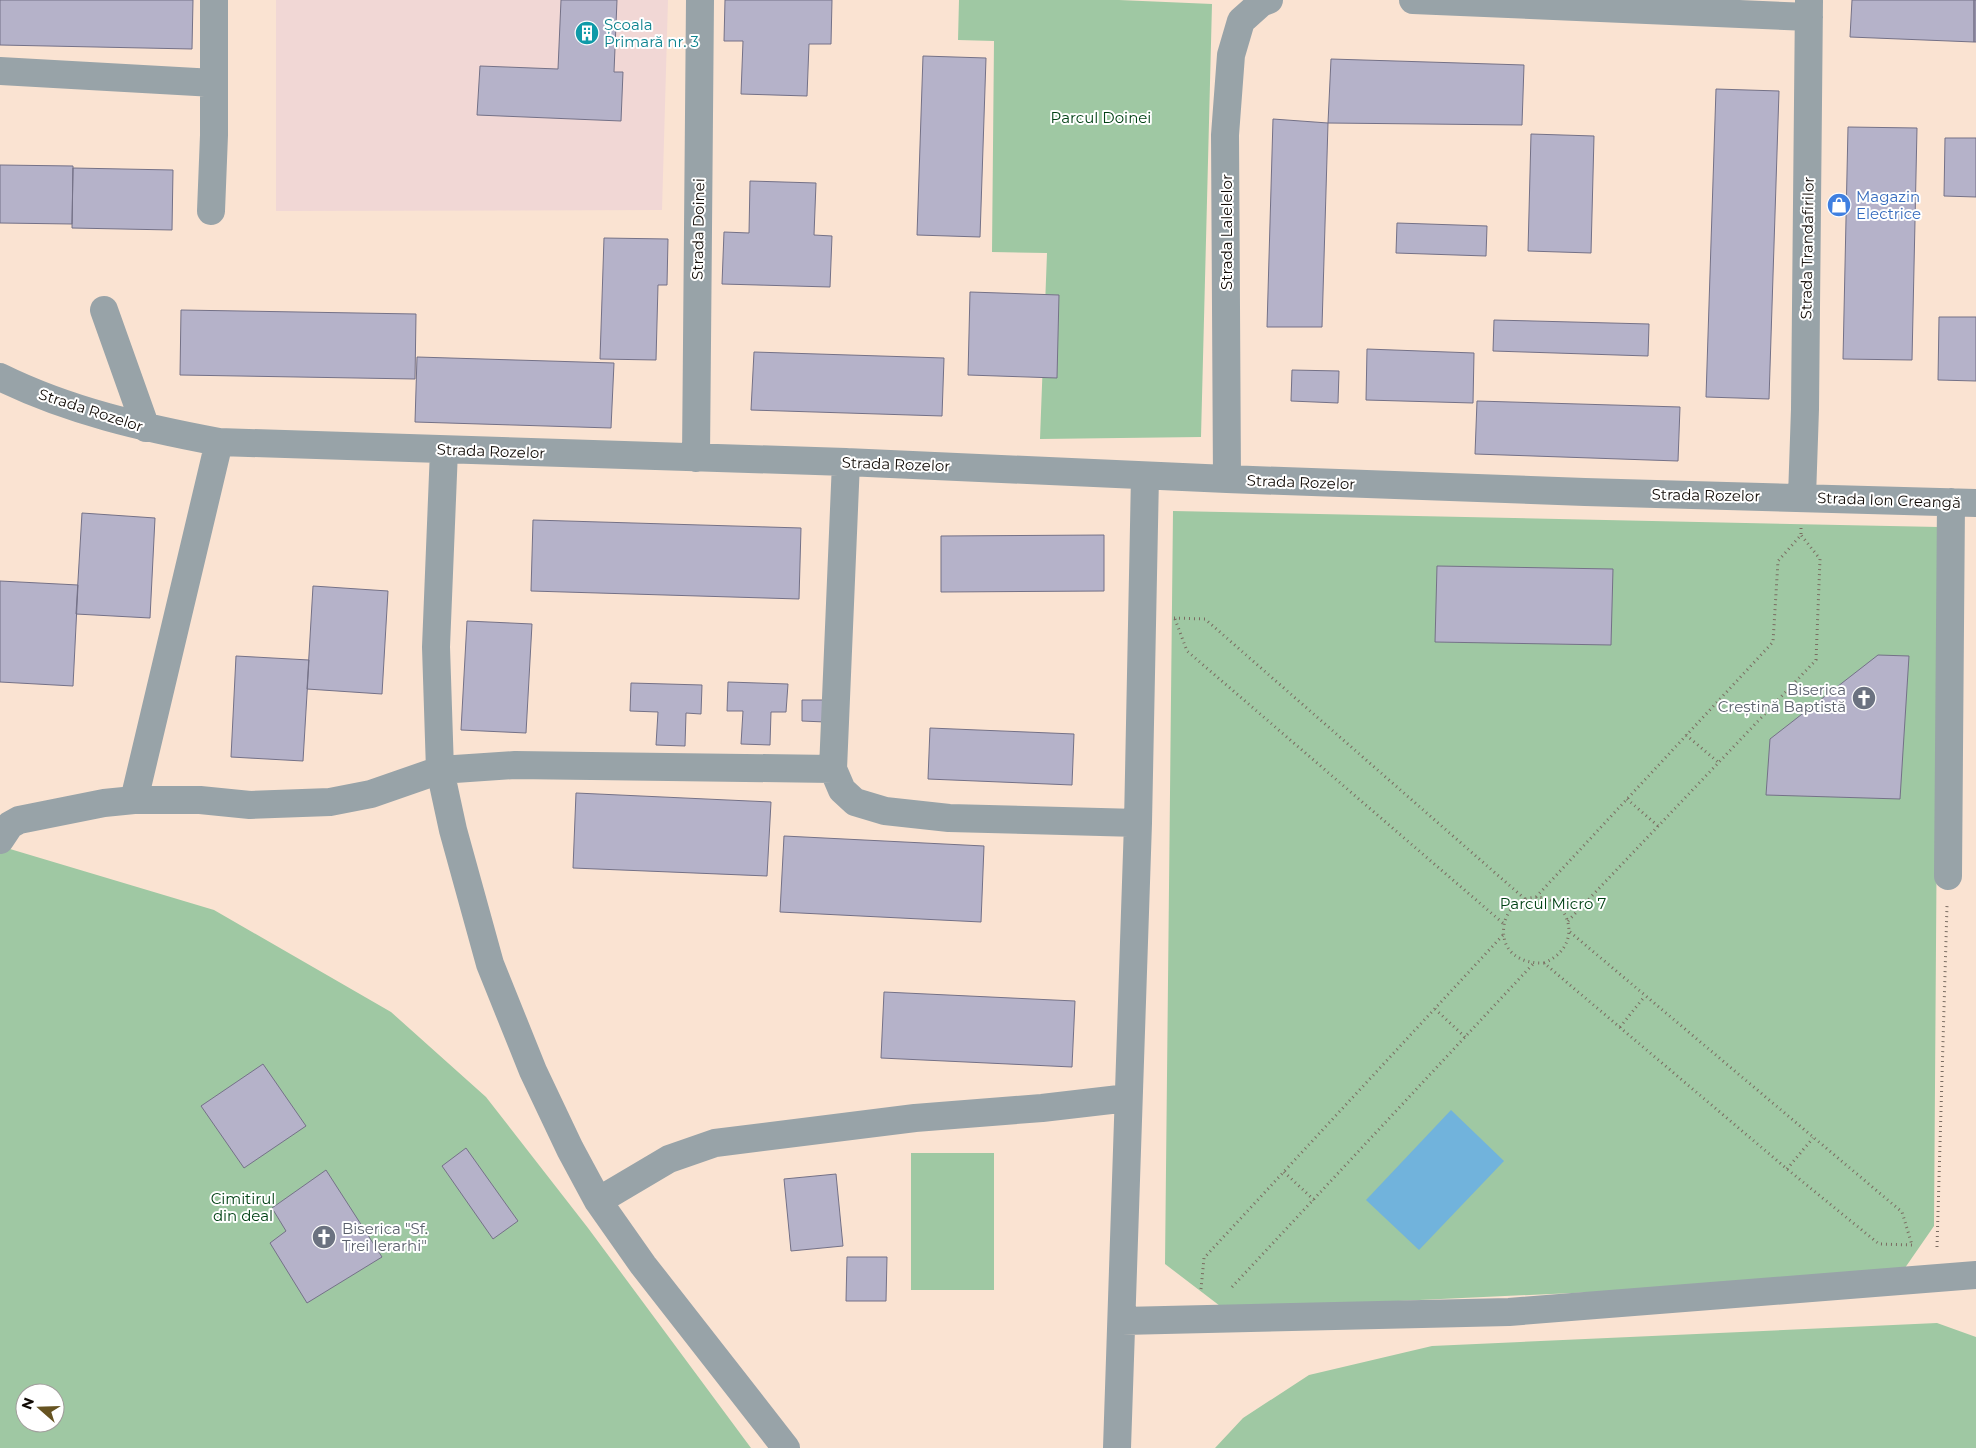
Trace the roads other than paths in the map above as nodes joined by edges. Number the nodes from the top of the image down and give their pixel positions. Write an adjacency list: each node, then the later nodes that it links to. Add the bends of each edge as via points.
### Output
1 (214, 0): 7 (street)
2 (700, 0): 14 (street, Strada Doinei)
3 (1268, 0): 17 (street, Strada Lalelelor, via 1240,20 1231,55 1226,135)
4 (1413, 0): 5 (street)
5 (1809, 8): 18 (street, Strada Trandafirilor)
6 (0, 71): 7 (street)
7 (214, 83): 8 (street)
8 (212, 211)
9 (104, 310): 11 (street)
10 (0, 377): 11 (street, Strada Rozelor, via 55,400)
11 (146, 428): 12 (street, Strada Rozelor)
12 (219, 442): 13 (street, Strada Rozelor); 22 (street)
13 (444, 450): 14 (street, Strada Rozelor); 21 (street, via 436,647)
14 (696, 458): 15 (street, Strada Rozelor)
15 (846, 462): 16 (street, Strada Rozelor); 20 (street)
16 (1145, 476): 17 (street, Strada Rozelor); 23 (street)
17 (1227, 480): 18 (street, Strada Rozelor)
18 (1802, 497): 19 (street, Strada Ion Creangă)
19 (1964, 502): 25 (street)
20 (833, 769): 21 (street, via 515,766); 23 (street, via 842,790 855,802 885,812 949,818)
21 (440, 770): 22 (street, via 371,794 330,802 250,805 200,800); 27 (street, via 490,964 533,1071)
22 (134, 800): 24 (street, via 19,820)
23 (1138, 823): 26 (street)
24 (3, 830)
25 (1948, 876)
26 (1128, 1098): 27 (street, via 915,1118 715,1144 669,1159); 29 (street)
27 (598, 1201): 30 (street, via 643,1265)
28 (1976, 1275): 29 (street, via 1510,1312)
29 (1122, 1321): 31 (street)
30 (786, 1448)
31 (1117, 1448)

